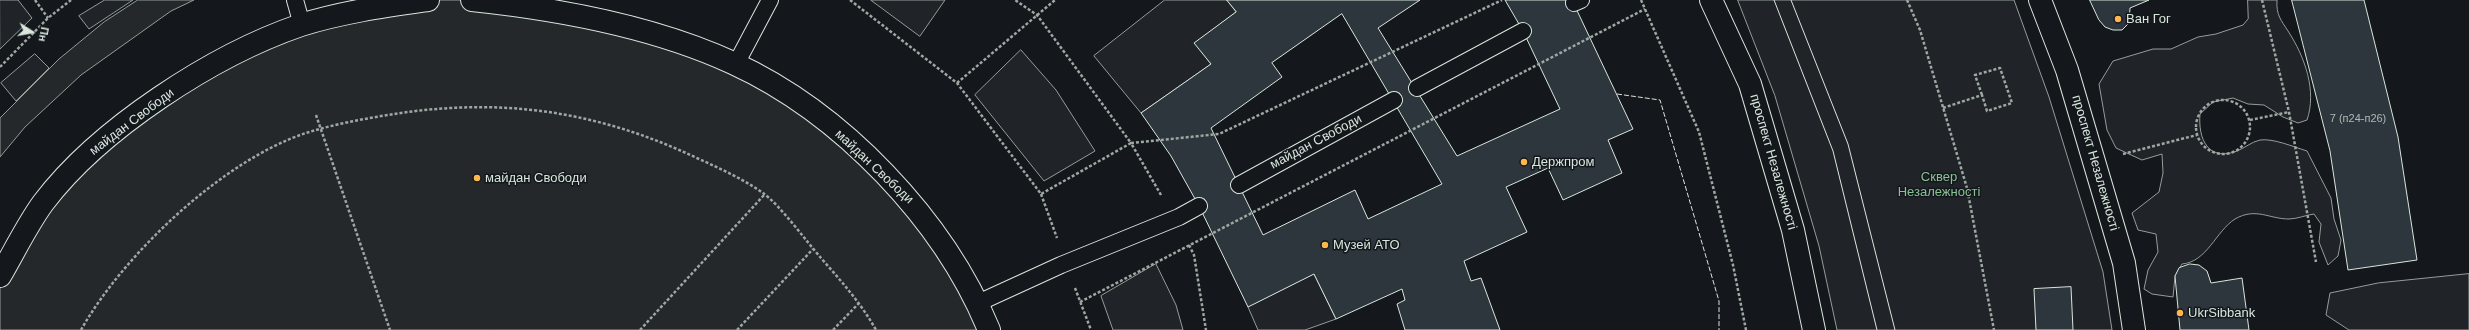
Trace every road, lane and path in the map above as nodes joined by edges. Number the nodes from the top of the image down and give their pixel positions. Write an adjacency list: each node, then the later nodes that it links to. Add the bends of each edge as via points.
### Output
1 (35, 0): 20 (path)
2 (70, 0): 20 (path)
3 (295, 0): 21 (lane)
4 (428, 0): 17 (main road, майдан Свободи)
5 (472, 0): 16 (main road, майдан Свободи)
6 (770, 0): 23 (lane)
7 (850, 0): 25 (path)
8 (1015, 0): 19 (path)
9 (1055, 0): 19 (path)
10 (1502, 0): 35 (path, via 1219,134)
11 (1641, 0): 18 (path)
12 (1710, 0): 54 (main road, проспект Незалежності, via 1750,84 1793,230)
13 (1907, 0): 29 (path, via 1920,30)
14 (2040, 0): 56 (main road, проспект Незалежності, via 2067,70 2124,263)
15 (2262, 0): 30 (path)
16 (501, 1): 23 (main road, майдан Свободи, via 630,28)
17 (403, 2): 21 (main road, майдан Свободи)
18 (1645, 9): 45 (path); 53 (path, via 1699,132 1733,265)
19 (1037, 14): 25 (path); 35 (path)
20 (48, 18): 24 (path)
21 (302, 25): 42 (main road, майдан Свободи, via 206,69 147,107 89,152 43,203)
22 (1523, 31): 26 (lane)
23 (736, 64): 44 (main road, майдан Свободи, via 807,106 867,157 916,206 952,256)
24 (0, 67)
25 (957, 82): 35 (path, via 1041,194)
26 (1417, 88)
27 (1982, 95): 27 (path, via 1986,111 2012,103 2000,68 1975,75); 29 (path)
28 (1394, 100): 37 (lane, майдан Свободи)
29 (1943, 108): 55 (path, via 1967,188)
30 (2288, 112): 32 (path); 41 (path)
31 (316, 115): 33 (path)
32 (2250, 120): 34 (path, via 2250,130 2244,146 2228,154 2211,152 2204,147); 34 (path, via 2240,105 2222,100 2213,102 2200,114)
33 (321, 129): 38 (path, via 403,112 436,109 481,106 561,113 597,121 681,150); 46 (path, via 304,134 250,160 170,220 108,288); 47 (path)
34 (2197, 135): 36 (path)
35 (1131, 143)
36 (2123, 154)
37 (1238, 185)
38 (764, 194): 40 (path); 48 (path)
39 (1199, 206): 44 (lane, via 1179,217)
40 (813, 249): 43 (path); 49 (path)
41 (2316, 262)
42 (0, 276)
43 (860, 302): 50 (path); 51 (path)
44 (978, 302): 52 (main road, майдан Свободи)
45 (1080, 302)
46 (81, 330)
47 (390, 330)
48 (640, 330)
49 (737, 330)
50 (833, 330)
51 (876, 330)
52 (989, 330)
53 (1746, 330)
54 (1814, 330)
55 (1994, 330)
56 (2134, 330)

